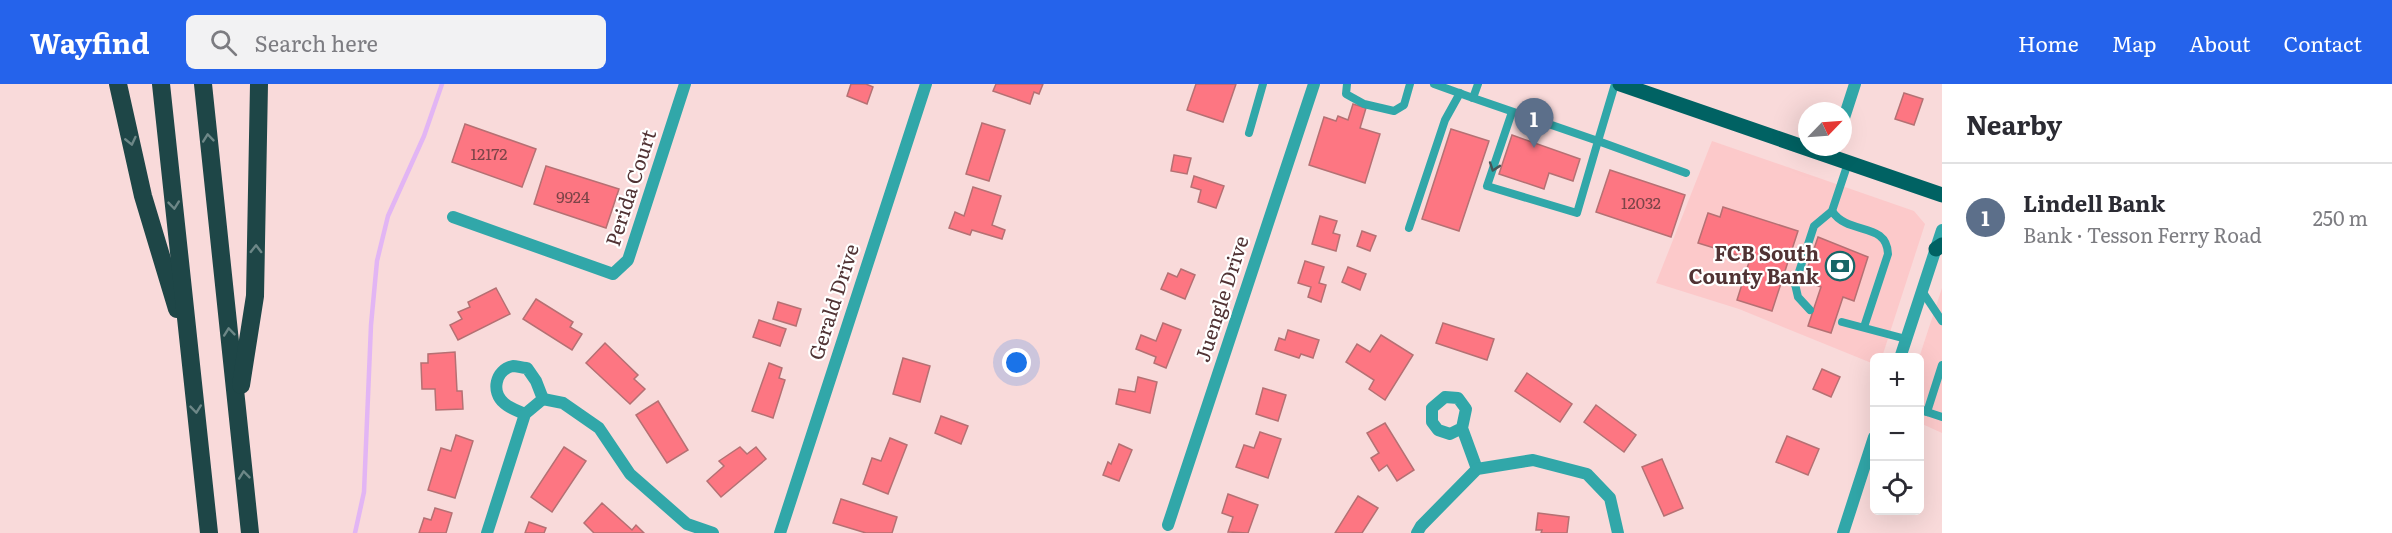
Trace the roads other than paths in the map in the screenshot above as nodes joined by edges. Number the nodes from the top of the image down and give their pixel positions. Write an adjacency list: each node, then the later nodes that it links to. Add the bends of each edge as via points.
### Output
1 (118, 84): 38 (highway, one-way to 38, via 143,196)
2 (161, 84): 38 (highway, one-way to 38)
3 (203, 84): 43 (highway, one-way to 3)
4 (259, 84): 43 (highway, one-way to 4, via 255,296)
5 (685, 84): 28 (street, Perida Court, via 628,260 613,274)
6 (926, 84): 55 (street, Gerald Drive)
7 (1263, 84): 20 (lane)
8 (1314, 84): 50 (street, Juengle Drive)
9 (1347, 84): 10 (lane, via 1346,94 1365,104 1394,111 1404,105)
10 (1410, 84)
11 (1434, 84): 16 (lane)
12 (1478, 84): 17 (lane)
13 (1615, 84): 21 (lane)
14 (1620, 84): 22 (main road)
15 (1855, 84): 18 (street)
16 (1460, 93): 17 (lane); 29 (lane, via 1445,120)
17 (1473, 98): 19 (lane)
18 (1849, 102)
19 (1512, 111): 21 (lane); 21 (lane, one-way to 21, via 1487,186 1577,213)
20 (1249, 133)
21 (1598, 141): 25 (lane)
22 (1798, 141)
23 (1838, 156): 24 (main road)
24 (1848, 163): 26 (main road); 27 (lane)
25 (1686, 172)
26 (1942, 195)
27 (1832, 211): 33 (lane, via 1814,226 1795,284 1798,297); 36 (lane, via 1839,221 1881,235 1888,245)
28 (453, 218)
29 (1409, 228)
30 (1942, 230): 31 (street)
31 (1939, 247): 32 (street)
32 (1922, 291): 34 (lane); 37 (street)
33 (1810, 310)
34 (1942, 321)
35 (1842, 322): 36 (lane)
36 (1864, 327): 37 (lane)
37 (1906, 339): 39 (street)
38 (190, 351): 51 (highway, one-way to 51)
39 (1901, 353)
40 (1942, 365): 42 (lane)
41 (543, 399): 45 (street); 45 (street, via 526,368 513,366 502,371 496,381 496,393 504,403); 54 (street, via 563,403 591,421 630,474 687,524)
42 (1924, 409)
43 (237, 411): 52 (highway, one-way to 43)
44 (1924, 411): 46 (lane)
45 (525, 414): 53 (street)
46 (1942, 417)
47 (1462, 428): 49 (street)
48 (1870, 452): 58 (street)
49 (1478, 469): 56 (street); 57 (street, via 1533,460 1587,474 1610,498)
50 (1168, 525)
51 (209, 533)
52 (250, 533)
53 (487, 533)
54 (713, 533)
55 (780, 533)
56 (1417, 533)
57 (1618, 533)
58 (1843, 533)

